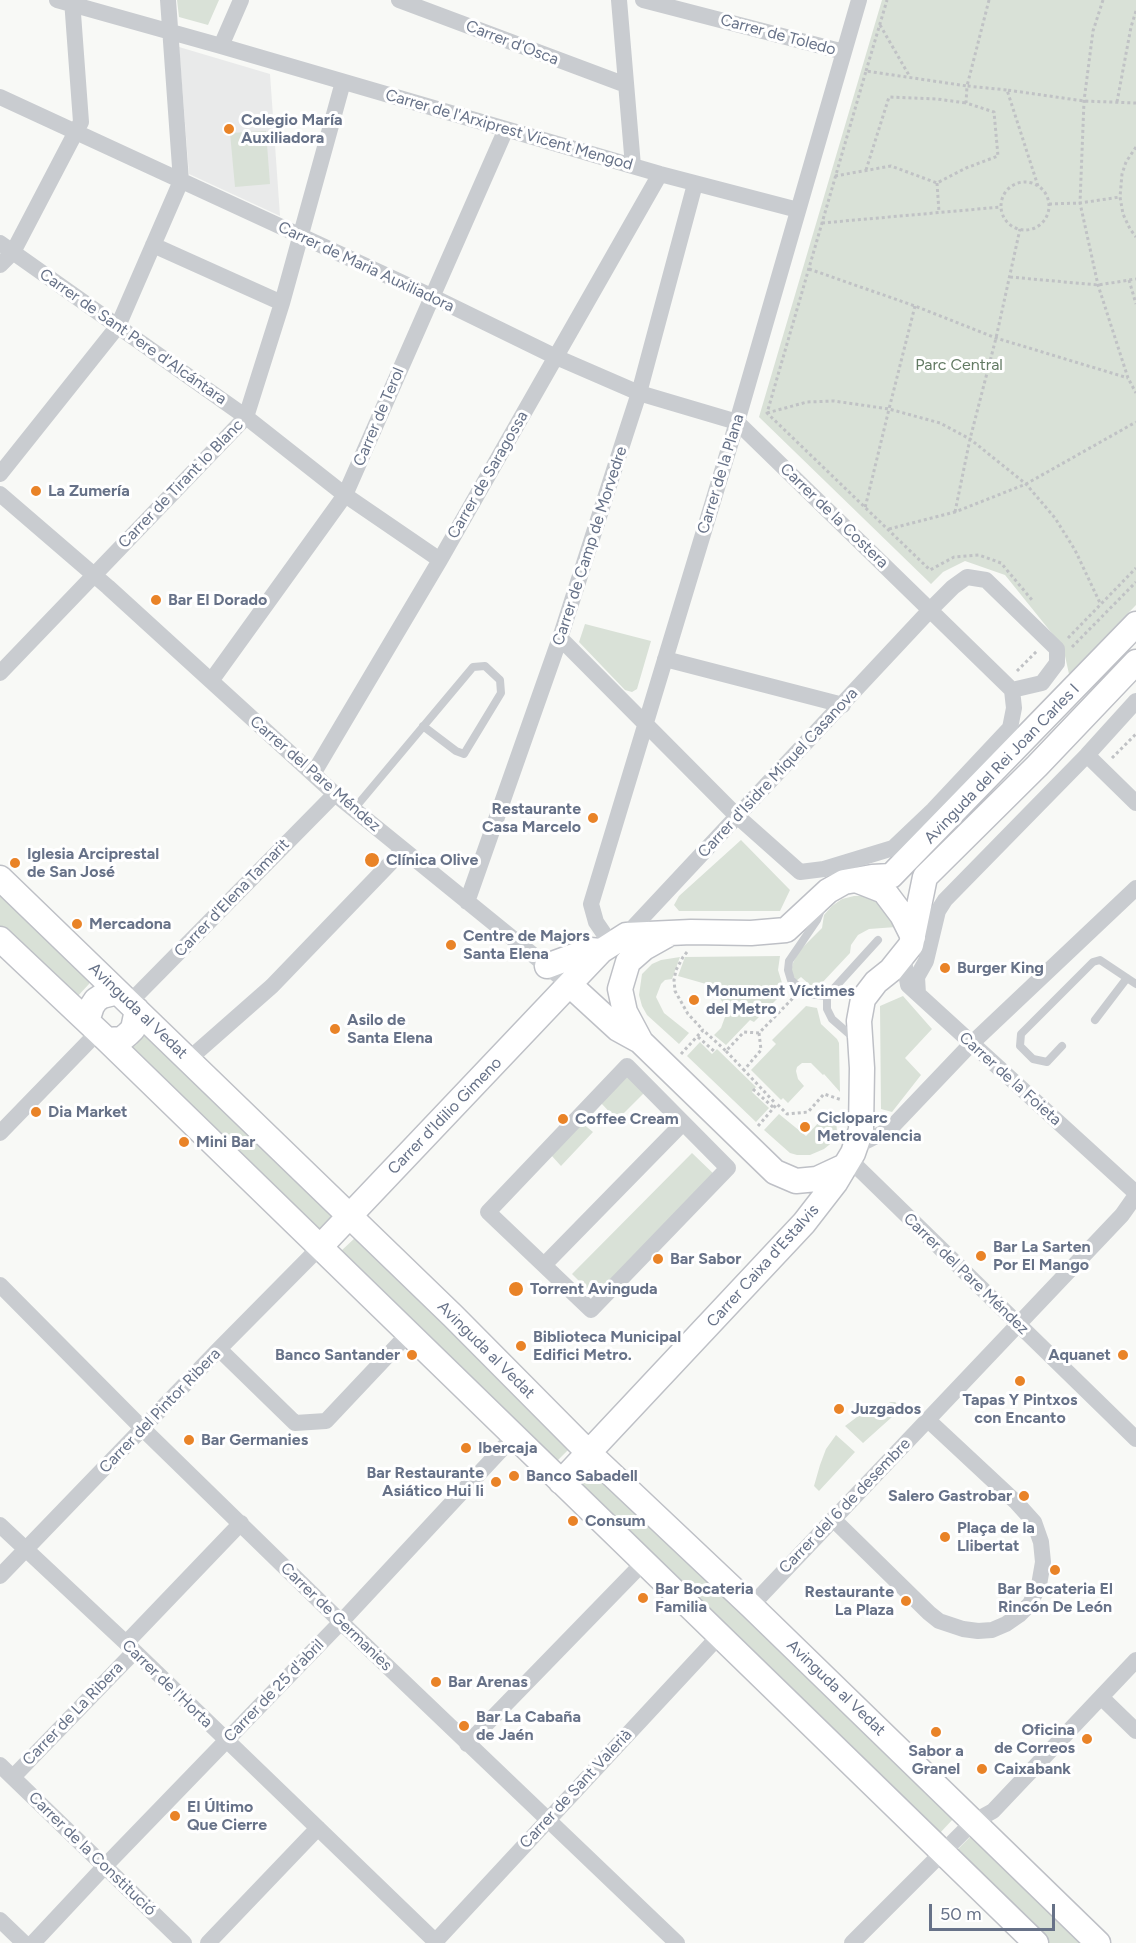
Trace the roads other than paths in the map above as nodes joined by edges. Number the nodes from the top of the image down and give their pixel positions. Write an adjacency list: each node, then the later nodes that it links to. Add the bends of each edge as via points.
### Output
1 (168, 0): 8 (street)
2 (241, 0): 9 (street)
3 (399, 0): 12 (street, Carrer d'Osca)
4 (619, 0): 12 (street)
5 (643, 0): 10 (street, Carrer de Toledo)
6 (859, 0): 10 (street, Carrer de la Plana)
7 (67, 2): 8 (street, Carrer de l'Arxiprest Vicent Mengod); 15 (street, via 81,122)
8 (170, 32): 9 (street, Carrer de l'Arxiprest Vicent Mengod); 18 (street)
9 (222, 46): 11 (street, Carrer de l'Arxiprest Vicent Mengod)
10 (844, 52): 20 (street, Carrer de la Plana)
11 (343, 82): 14 (street, Carrer de l'Arxiprest Vicent Mengod); 21 (street, Carrer de Tirant lo Blanc)
12 (626, 85): 16 (street)
13 (0, 97): 15 (street, Carrer de Maria Auxiliadora)
14 (506, 129): 16 (street, Carrer de l'Arxiprest Vicent Mengod); 25 (street, Carrer de Terol)
15 (77, 134): 18 (street, Carrer de Maria Auxiliadora); 23 (street)
16 (633, 166): 17 (street, Carrer de l'Arxiprest Vicent Mengod)
17 (660, 174): 19 (street, Carrer de l'Arxiprest Vicent Mengod); 28 (street, Carrer de Saragossa)
18 (181, 181): 21 (street, Carrer de Maria Auxiliadora); 22 (street)
19 (695, 184): 20 (street, Carrer de l'Arxiprest Vicent Mengod); 29 (street, Carrer de Camp de Morvedre)
20 (798, 210): 31 (street, Carrer de la Plana)
21 (301, 236): 25 (street, Carrer de Maria Auxiliadora); 26 (street, Carrer de Tirant lo Blanc)
22 (153, 245): 26 (street); 27 (street)
23 (6, 247): 24 (street); 27 (street, Carrer de Sant Pere d'Alcántara)
24 (0, 265)
25 (431, 296): 28 (street, Carrer de Maria Auxiliadora); 34 (street, Carrer de Terol)
26 (282, 303): 30 (street, Carrer de Tirant lo Blanc)
27 (118, 326): 30 (street, Carrer de Sant Pere d'Alcántara); 32 (street)
28 (556, 357): 29 (street, Carrer de Maria Auxiliadora); 35 (street, Carrer de Saragossa)
29 (639, 393): 31 (street, Carrer de Maria Auxiliadora); 39 (street, Carrer de Camp de Morvedre)
30 (246, 417): 34 (street, Carrer de Sant Pere d'Alcántara); 36 (street, Carrer de Tirant lo Blanc)
31 (737, 422): 37 (street, Carrer de la Costera); 40 (street, Carrer de la Plana)
32 (0, 474)
33 (0, 494): 36 (street, Carrer del Pare Méndez)
34 (345, 495): 35 (street, Carrer de Sant Pere d'Alcántara); 43 (street, Carrer de Terol)
35 (440, 560): 50 (street, Carrer de Saragossa)
36 (94, 575): 42 (street, Carrer de Tirant lo Blanc); 43 (street, Carrer del Pare Méndez)
37 (930, 610): 44 (street, Carrer de la Costera); 44 (street, via 967,577 986,580 1057,649 1058,663 1042,683); 45 (street, Carrer d'Isidre Miquel Casanova)
38 (1136, 624): 58 (street, Avinguda del Rei Joan Carles I, via 891,876)
39 (560, 638): 47 (street); 61 (street, Carrer de Camp de Morvedre)
40 (664, 659): 45 (street); 47 (street, Carrer de la Plana)
41 (1136, 662): 67 (street, Avinguda del Rei Joan Carles I, via 925,877)
42 (0, 673)
43 (211, 681): 50 (street, Carrer del Pare Méndez)
44 (1009, 687): 55 (street, Avinguda del Rei Joan Carles I, via 1014,708 1010,728)
45 (843, 705): 54 (street, Carrer d'Isidre Miquel Casanova)
46 (1132, 712): 49 (street)
47 (645, 723): 54 (street); 68 (street, Carrer de la Plana, via 591,904 596,922)
48 (423, 726): 48 (lane, via 473,667 485,666 500,680 501,693 464,754); 53 (lane)
49 (1087, 755): 52 (street); 63 (street)
50 (313, 774): 51 (street, Carrer del Pare Méndez)
51 (335, 794): 53 (street, Carrer del Pare Méndez); 75 (street, Carrer d'Elena Tamarit)
52 (1136, 803)
53 (354, 809): 56 (street, Carrer del Pare Méndez)
54 (738, 816): 55 (street, Avinguda del Rei Joan Carles I, via 800,872 824,869); 68 (street, Carrer d'Isidre Miquel Casanova)
55 (893, 848): 62 (street, Avinguda del Rei Joan Carles I, via 877,866 823,881)
56 (403, 850): 61 (street, Carrer del Pare Méndez); 82 (street, via 272,986)
57 (0, 878): 75 (street, Avinguda al Vedat)
58 (855, 880): 60 (street, Avinguda del Rei Joan Carles I); 67 (street, via 884,891 902,915)
59 (1136, 888): 79 (street)
60 (828, 891): 62 (street, Avinguda del Rei Joan Carles I); 74 (lane, via 817,920 789,961 788,970 801,991 811,996)
61 (467, 902): 69 (street, Carrer del Pare Méndez)
62 (806, 910): 65 (street, Avinguda del Rei Joan Carles I, via 786,930)
63 (938, 911): 67 (street); 73 (street, via 926,961 917,977)
64 (0, 939): 77 (street)
65 (682, 940): 68 (street, Avinguda del Rei Joan Carles I); 78 (street, Carrer del Pare Méndez, via 644,948 628,962 620,989 625,1012)
66 (878, 940): 74 (lane)
67 (910, 940): 73 (street, Carrer de la Foieta, via 908,986); 81 (street, Carrer Caixa d'Estalvis, via 891,970 863,999 859,1021)
68 (612, 943): 69 (street, Avinguda del Rei Joan Carles I); 72 (street)
69 (547, 966): 72 (street, Carrer del Pare Méndez)
70 (1127, 978): 71 (lane); 76 (lane); 80 (lane, via 1100,960 1093,962 1021,1034 1020,1046 1033,1059 1047,1062)
71 (1136, 984)
72 (570, 985): 78 (street, Carrer del Pare Méndez, via 618,1029); 87 (street, Carrer d'Idilio Gimeno)
73 (918, 994): 79 (street, Carrer de la Foieta)
74 (827, 996): 81 (lane, via 832,1019)
75 (128, 1002): 77 (street, via 102,996 96,1000 92,1006); 77 (street, via 133,1029 128,1034 122,1039); 82 (street, Avinguda al Vedat)
76 (1095, 1020)
77 (98, 1031): 84 (street); 88 (street)
78 (641, 1042): 85 (street, Carrer del Pare Méndez, via 775,1172 796,1181 817,1179)
79 (971, 1044): 85 (street, via 890,1129); 86 (street, Carrer de la Foieta)
80 (1062, 1046)
81 (861, 1047): 85 (street, Carrer Caixa d'Estalvis, via 861,1130)
82 (189, 1059): 87 (street, Avinguda al Vedat)
83 (683, 1123): 89 (street); 89 (street, via 728,1168 591,1310); 89 (street, via 627,1066 488,1212)
84 (0, 1133)
85 (849, 1157): 91 (street, Carrer del Pare Méndez); 98 (street, Carrer Caixa d'Estalvis, via 812,1215)
86 (1136, 1194): 91 (street, Carrer del 6 de desembre, via 1122,1215)
87 (349, 1217): 88 (street, Carrer d'Idilio Gimeno); 98 (street, Avinguda al Vedat)
88 (320, 1247): 92 (street); 93 (street, Carrer del Pintor Ribera)
89 (544, 1265)
90 (0, 1285): 95 (street, Carrer de Germanies)
91 (1017, 1325): 94 (street, Carrer del 6 de desembre); 97 (street, Carrer del Pare Méndez)
92 (409, 1333): 93 (street, via 326,1421 295,1423); 96 (street)
93 (219, 1349): 95 (street, Carrer del Pintor Ribera)
94 (928, 1420): 100 (street, Carrer del 6 de desembre); 100 (street, via 1034,1522 1043,1562 1039,1585 1019,1616 999,1627 978,1631 939,1621)
95 (143, 1429): 101 (street, Carrer de Germanies); 103 (street, Carrer del Pintor Ribera)
96 (514, 1436): 99 (street); 107 (street, Carrer de 25 d'abril)
97 (1136, 1439)
98 (589, 1453): 99 (street, Carrer Caixa d'Estalvis); 106 (street, Avinguda al Vedat)
99 (561, 1482): 104 (street)
100 (833, 1519): 106 (street, Carrer del 6 de desembre)
101 (241, 1523): 107 (street, Carrer de Germanies); 109 (street, Carrer de La Ribera)
102 (0, 1526): 103 (street, Carrer de l'Horta)
103 (25, 1550): 105 (street, Carrer del Pintor Ribera); 109 (street, Carrer de l'Horta)
104 (644, 1563): 108 (street); 114 (street)
105 (0, 1576)
106 (751, 1606): 118 (street, Avinguda al Vedat)
107 (341, 1622): 113 (street, Carrer de 25 d'abril); 114 (street, Carrer de Germanies)
108 (719, 1636): 117 (street, Carrer de Sant Valerià); 120 (street)
109 (130, 1647): 113 (street, Carrer de l'Horta); 116 (street, Carrer de La Ribera)
110 (1136, 1660): 111 (street)
111 (1101, 1697): 112 (street); 118 (street, via 993,1811)
112 (1136, 1731)
113 (226, 1740): 119 (street, Carrer de l'Horta); 121 (street, Carrer de 25 d'abril)
114 (467, 1744): 117 (street, Carrer de Germanies)
115 (0, 1765): 116 (street, Carrer de la Constitució)
116 (13, 1777): 121 (street, Carrer de la Constitució)
117 (546, 1820): 123 (street, Carrer de Sant Valerià); 128 (street, Carrer de Germanies)
118 (973, 1822): 120 (street); 131 (street, Avinguda al Vedat)
119 (318, 1828): 123 (street, Carrer de l'Horta); 127 (street)
120 (944, 1853): 129 (street); 130 (street)
121 (105, 1866): 125 (street, Carrer de 25 d'abril); 126 (street, Carrer de la Constitució)
122 (0, 1920): 124 (street)
123 (435, 1942)
124 (24, 1943)
125 (33, 1943)
126 (184, 1943)
127 (208, 1943)
128 (677, 1943)
129 (852, 1943)
130 (1036, 1943)
131 (1098, 1943)

